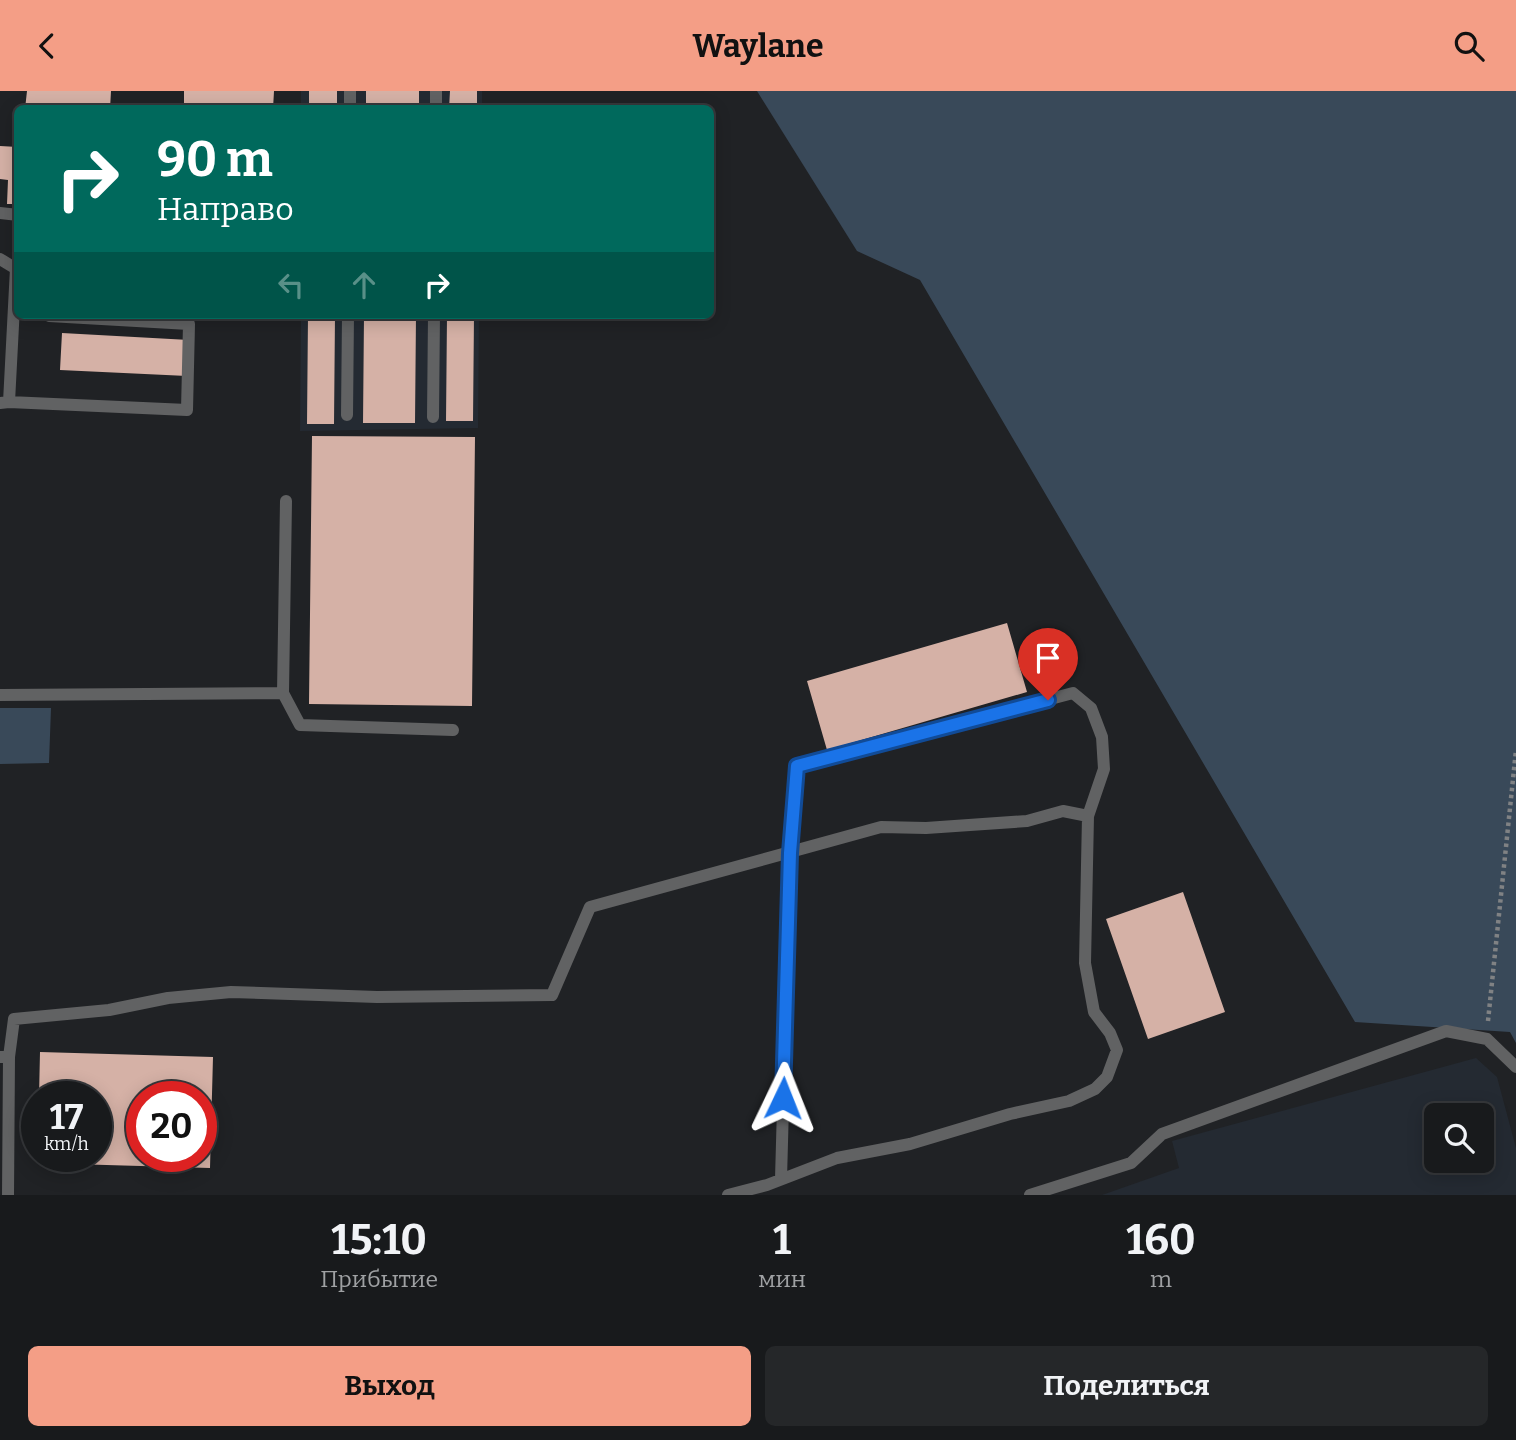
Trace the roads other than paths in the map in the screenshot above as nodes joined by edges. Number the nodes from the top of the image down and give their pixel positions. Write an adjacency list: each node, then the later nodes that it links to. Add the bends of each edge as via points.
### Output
1 (14, 302): 5 (lane)
2 (102, 319): 5 (lane, via 189,324 187,411)
3 (348, 319): 6 (lane)
4 (434, 319): 7 (lane)
5 (5, 402)
6 (347, 415)
7 (433, 417)
8 (286, 501): 9 (lane)
9 (283, 693): 10 (lane); 11 (lane, via 300,726)
10 (0, 695)
11 (453, 730)
12 (1088, 816): 13 (lane, via 1063,811 1027,821 881,827); 13 (lane, via 1104,769 1102,737 1091,708 1073,693 797,766); 16 (lane, via 1085,963 1094,1012 1117,1050 1107,1077 1095,1089 1069,1101 910,1144 837,1158)
13 (790, 853): 14 (lane, via 590,907 552,995 377,997 231,992 168,998 109,1010 14,1019); 16 (lane)
14 (4, 1057): 17 (lane)
15 (1516, 1067): 19 (lane, via 1487,1039 1446,1031 1162,1134 1131,1163)
16 (781, 1179): 18 (lane)
17 (8, 1195)
18 (728, 1195)
19 (1030, 1195)

